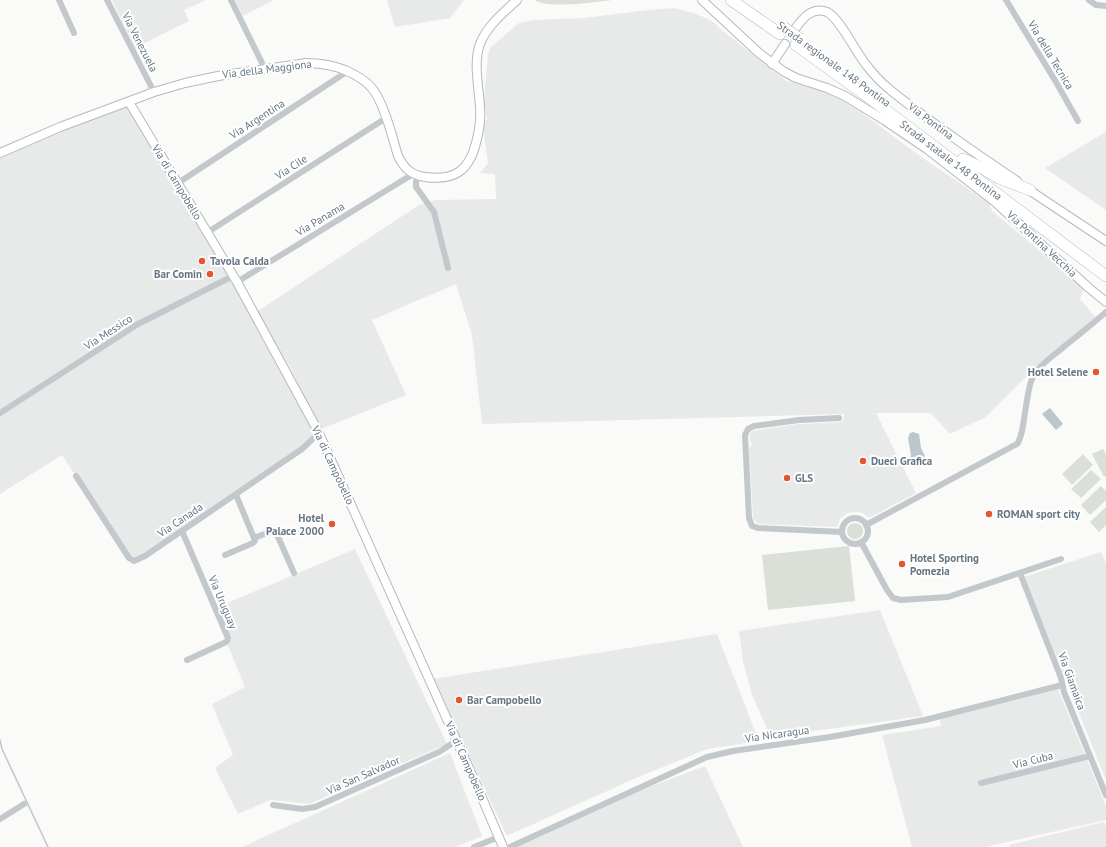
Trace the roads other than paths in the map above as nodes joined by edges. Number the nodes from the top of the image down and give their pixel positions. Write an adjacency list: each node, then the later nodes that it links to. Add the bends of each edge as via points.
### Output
1 (59, 0): 12 (street)
2 (107, 0): 17 (street, Via Venezuela)
3 (231, 0): 15 (street)
4 (517, 0): 24 (street, via 490,27 480,44 477,60 480,125 469,162 460,172 449,177)
5 (702, 0): 14 (street, Via Pontina Vecchia)
6 (731, 0): 11 (highway, Strada regionale 148 Pontina)
7 (743, 0): 11 (highway, Strada regionale 148 Pontina)
8 (1006, 0): 20 (street, Via della Tecnica)
9 (1089, 0): 10 (street)
10 (1104, 6)
11 (781, 30): 13 (highway, Strada regionale 148 Pontina, bridge)
12 (74, 33)
13 (794, 39): 14 (street, Via Pontina); 22 (highway, Strada regionale 148 Pontina); 26 (street, Via Pontina, via 805,17 820,10 829,13 867,67 885,85); 27 (highway, Strada statale 148 Pontina)
14 (772, 64): 23 (street, Via Pontina Vecchia, via 796,78 845,96 888,122)
15 (265, 69): 16 (street, Via della Maggiona, via 317,63); 17 (street, Via della Maggiona, via 201,78)
16 (348, 71): 19 (street, Via della Maggiona, via 373,89); 25 (street, Via Argentina)
17 (154, 92): 18 (street, Via della Maggiona)
18 (129, 102): 21 (street, Via della Maggiona, via 60,127); 25 (street, Via di Campobello)
19 (386, 118): 24 (street, Via della Maggiona, via 401,163); 28 (street, Via Cile)
20 (1078, 121)
21 (0, 153)
22 (963, 159): 26 (highway, via 999,178); 31 (highway, Strada statale 148 Pontina)
23 (948, 165): 27 (highway); 34 (street, Via Pontina Vecchia, via 994,201)
24 (416, 175): 30 (street, via 416,186 434,212); 33 (street, Via Panama)
25 (178, 183): 28 (street, Via di Campobello)
26 (1030, 190): 29 (street)
27 (998, 195): 32 (highway, Strada statale 148 Pontina)
28 (208, 232): 33 (street, Via di Campobello)
29 (1106, 241)
30 (448, 268)
31 (1106, 268)
32 (1106, 276)
33 (235, 279): 36 (street, Via Messico, via 138,324); 38 (street, Via di Campobello)
34 (1104, 299)
35 (1106, 312): 41 (street, via 1035,374 1030,384 1017,444)
36 (0, 414)
37 (839, 418): 43 (street, via 754,426 748,429 745,435 749,518 752,526)
38 (319, 433): 40 (street, Via Canada, via 302,449); 52 (street, Via di Campobello)
39 (76, 476): 42 (street, Via Canada, via 132,561 145,556)
40 (236, 495): 42 (street, Via Canada); 44 (street)
41 (866, 525): 43 (street, via 860,519 851,518 844,523); 45 (street, via 867,534)
42 (182, 531): 50 (street, Via Uruguay, via 228,638 224,643)
43 (842, 532): 45 (street, via 849,542)
44 (254, 538): 46 (street, via 253,543); 48 (street, via 275,531)
45 (861, 542): 49 (street, via 887,590 897,599 948,598)
46 (225, 555)
47 (1061, 559): 49 (street)
48 (294, 573)
49 (1020, 573): 51 (street, Via Giamaica)
50 (188, 660)
51 (1062, 685): 53 (street, Via Giamaica); 62 (street, Via Nicaragua, via 925,720 707,757)
52 (456, 741): 57 (street, Via San Salvador, via 439,752 315,807); 59 (street, Via di Campobello)
53 (1090, 756): 54 (street, Via Cuba); 55 (street, Via Giamaica)
54 (981, 783)
55 (1106, 795)
56 (24, 804): 58 (street)
57 (273, 805)
58 (0, 819)
59 (499, 837): 60 (street); 61 (street, Via di Campobello)
60 (474, 847)
61 (503, 847)
62 (510, 847)

